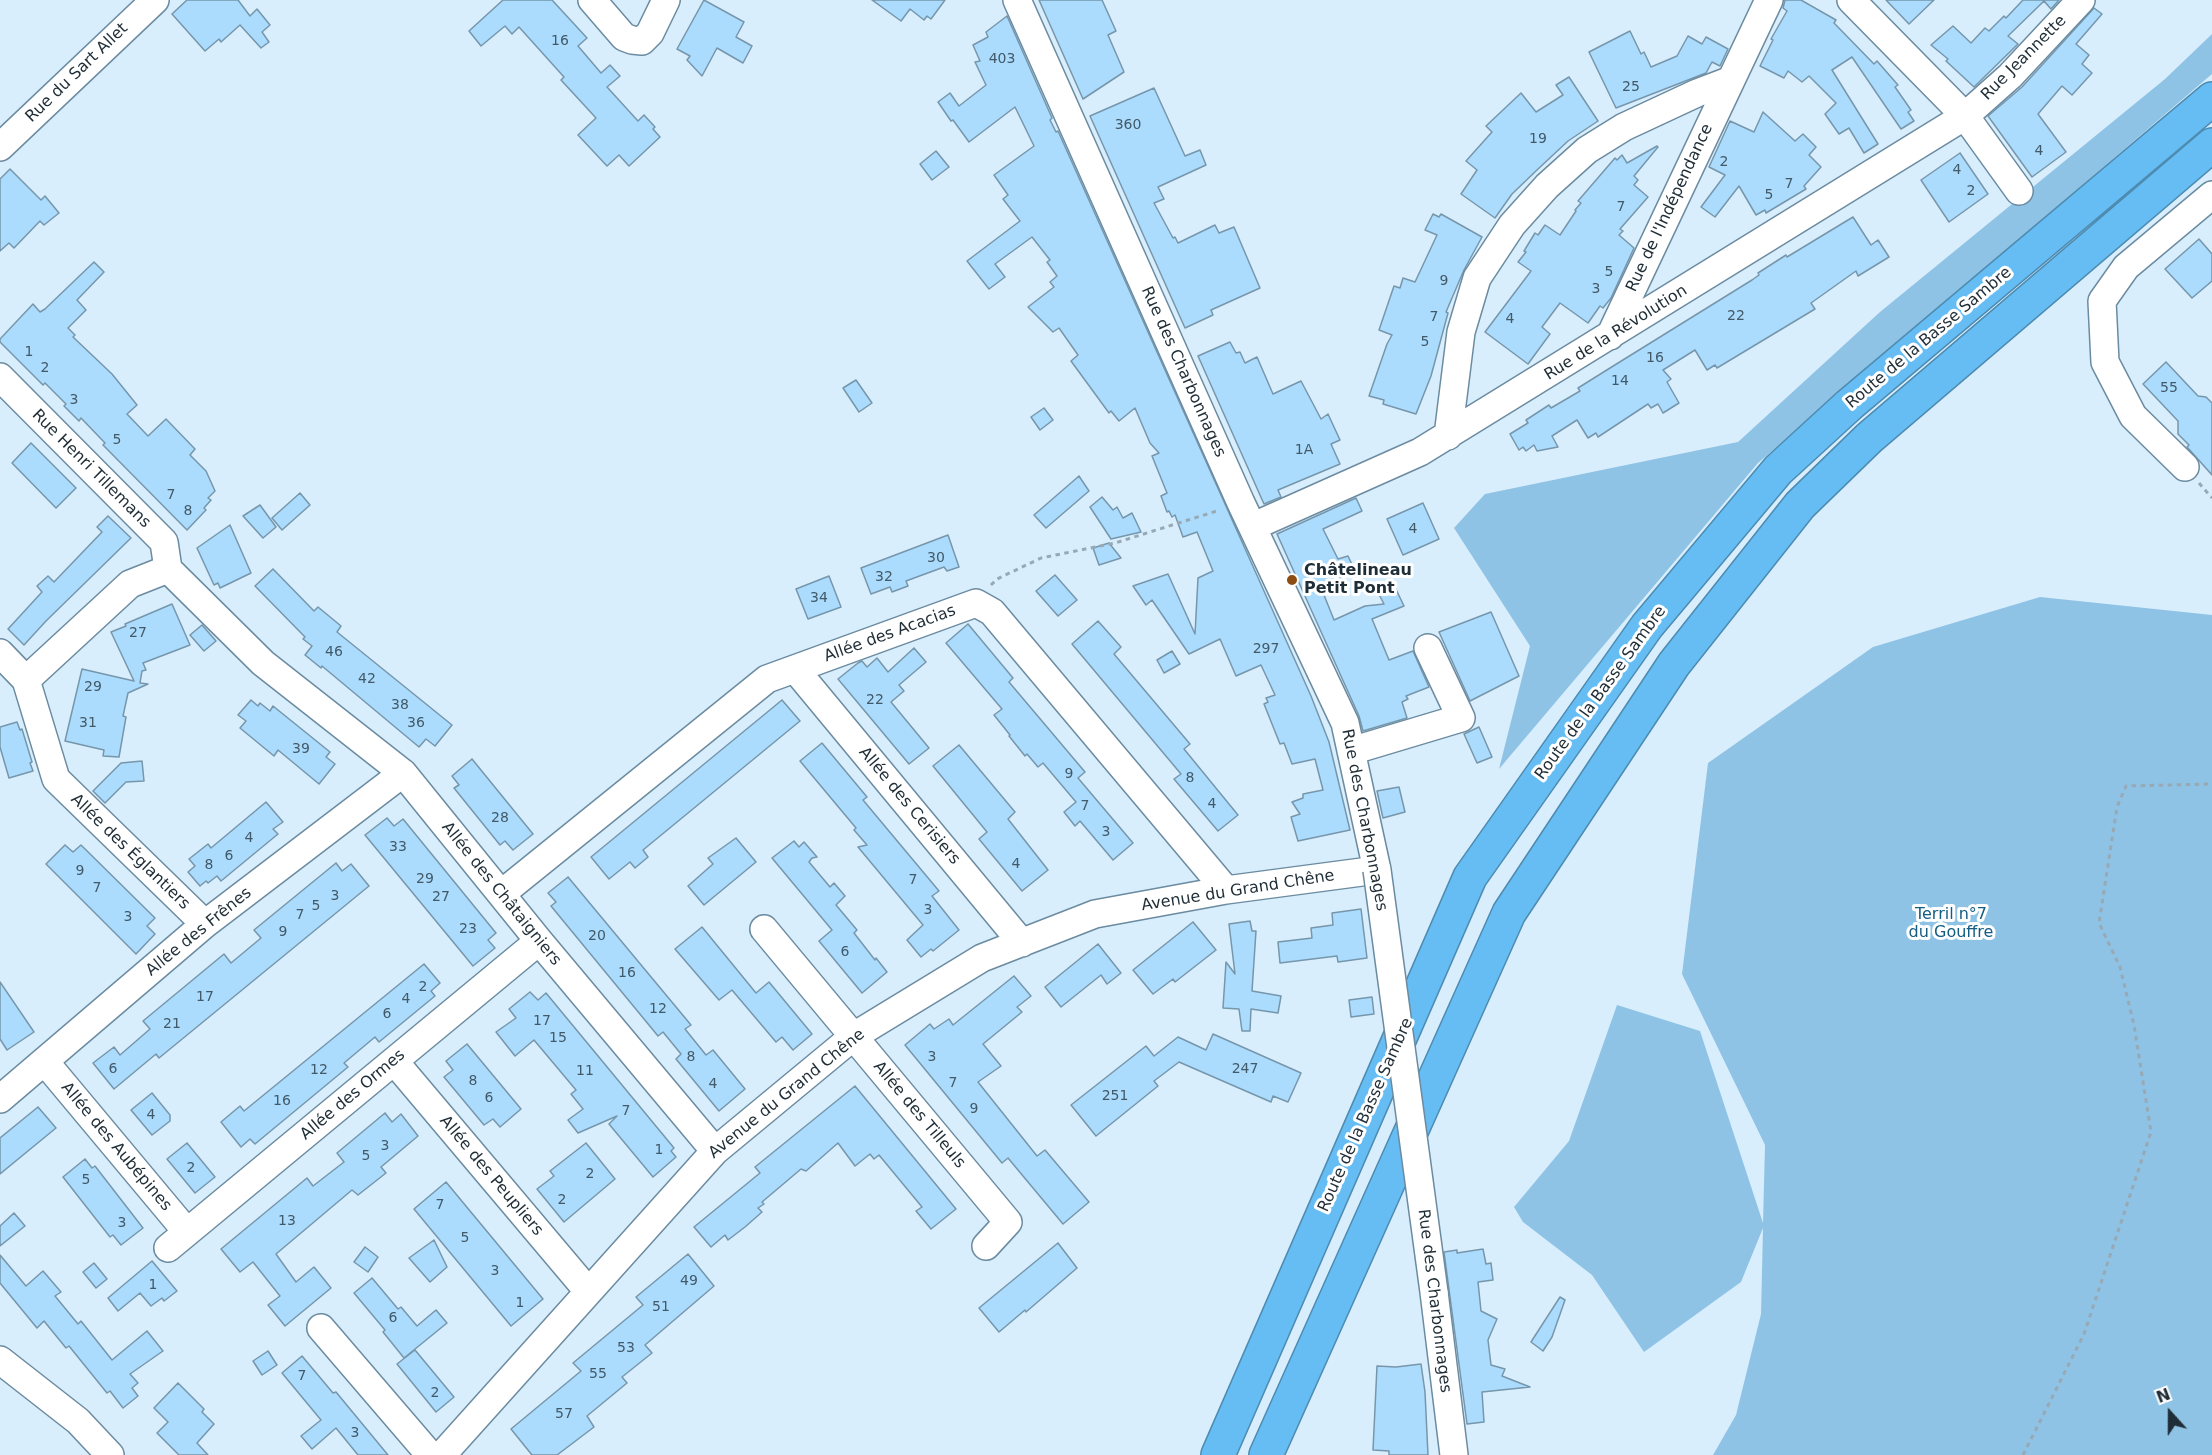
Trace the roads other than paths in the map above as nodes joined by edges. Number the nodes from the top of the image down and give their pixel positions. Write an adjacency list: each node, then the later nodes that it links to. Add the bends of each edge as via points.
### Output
1 (155, 0): 12 (street, Rue du Sart Allet)
2 (592, 0): 3 (street, via 624,37 642,41)
3 (666, 0)
4 (1017, 0): 19 (street, Rue des Charbonnages)
5 (1769, 0): 8 (street, Rue de l'Indépendance)
6 (1851, 0): 10 (street)
7 (2081, 0): 10 (street, Rue Jeannette, via 2010,76)
8 (1731, 80): 15 (street, Rue de l'Indépendance); 17 (street, via 1624,127 1587,150 1512,225 1477,278 1461,332)
9 (2212, 99): 47 (highway, Route de la Basse Sambre, via 1778,470 1647,626 1470,877)
10 (1965, 116): 13 (street); 15 (street, Rue de la Révolution)
11 (2212, 145): 48 (highway, via 1854,453 1800,505 1674,664 1509,913)
12 (0, 147)
13 (2019, 191)
14 (2206, 206): 18 (street, via 2126,267 2102,301 2105,362 2133,416)
15 (1610, 336): 17 (street, Rue de la Révolution)
16 (0, 376): 20 (street, Rue Henri Tillemans, via 164,542)
17 (1448, 436): 19 (street, Rue de la Révolution)
18 (2185, 467)
19 (1254, 526): 25 (street, Rue des Charbonnages, via 1345,723)
20 (168, 569): 24 (street, via 130,584); 26 (street, Allée des Châtaigniers, via 262,663)
21 (1428, 648): 25 (street, via 1461,717)
22 (0, 653): 24 (street)
23 (795, 669): 28 (street, Allée des Acacias, via 976,603 992,612); 29 (street, Allée des Acacias, via 767,680); 33 (street, Allée des Cerisiers)
24 (26, 680): 30 (street, Allée des Églantiers, via 56,779)
25 (1351, 751): 27 (street, Rue des Charbonnages)
26 (403, 772): 29 (street, Allée des Châtaigniers); 30 (street, Allée des Frênes)
27 (1377, 870): 28 (street, Avenue du Grand Chêne); 49 (street, Rue des Charbonnages, bridge)
28 (1226, 890): 33 (street, Avenue du Grand Chêne, via 1095,914)
29 (501, 894): 32 (street, Allée des Châtaigniers)
30 (205, 924): 36 (street, Allée des Frênes)
31 (764, 929): 34 (street, Allée des Tilleuls)
32 (539, 941): 35 (street, Allée des Ormes); 38 (street, Allée des Châtaigniers)
33 (1022, 943): 34 (street, Avenue du Grand Chêne, via 982,958)
34 (854, 1036): 38 (street, Avenue du Grand Chêne); 40 (street, Allée des Tilleuls, via 1008,1222)
35 (394, 1061): 39 (street, Allée des Ormes); 41 (street, Allée des Peupliers)
36 (45, 1062): 37 (street, Allée des Frênes); 39 (street, Allée des Aubépines)
37 (0, 1099)
38 (715, 1150): 41 (street, Avenue du Grand Chêne)
39 (177, 1240)
40 (986, 1246)
41 (588, 1291): 46 (street, Avenue du Grand Chêne)
42 (321, 1328): 45 (street)
43 (0, 1360): 44 (street, via 78,1421)
44 (110, 1455)
45 (430, 1455)
46 (442, 1455)
47 (1218, 1455)
48 (1266, 1455)
49 (1454, 1455)

